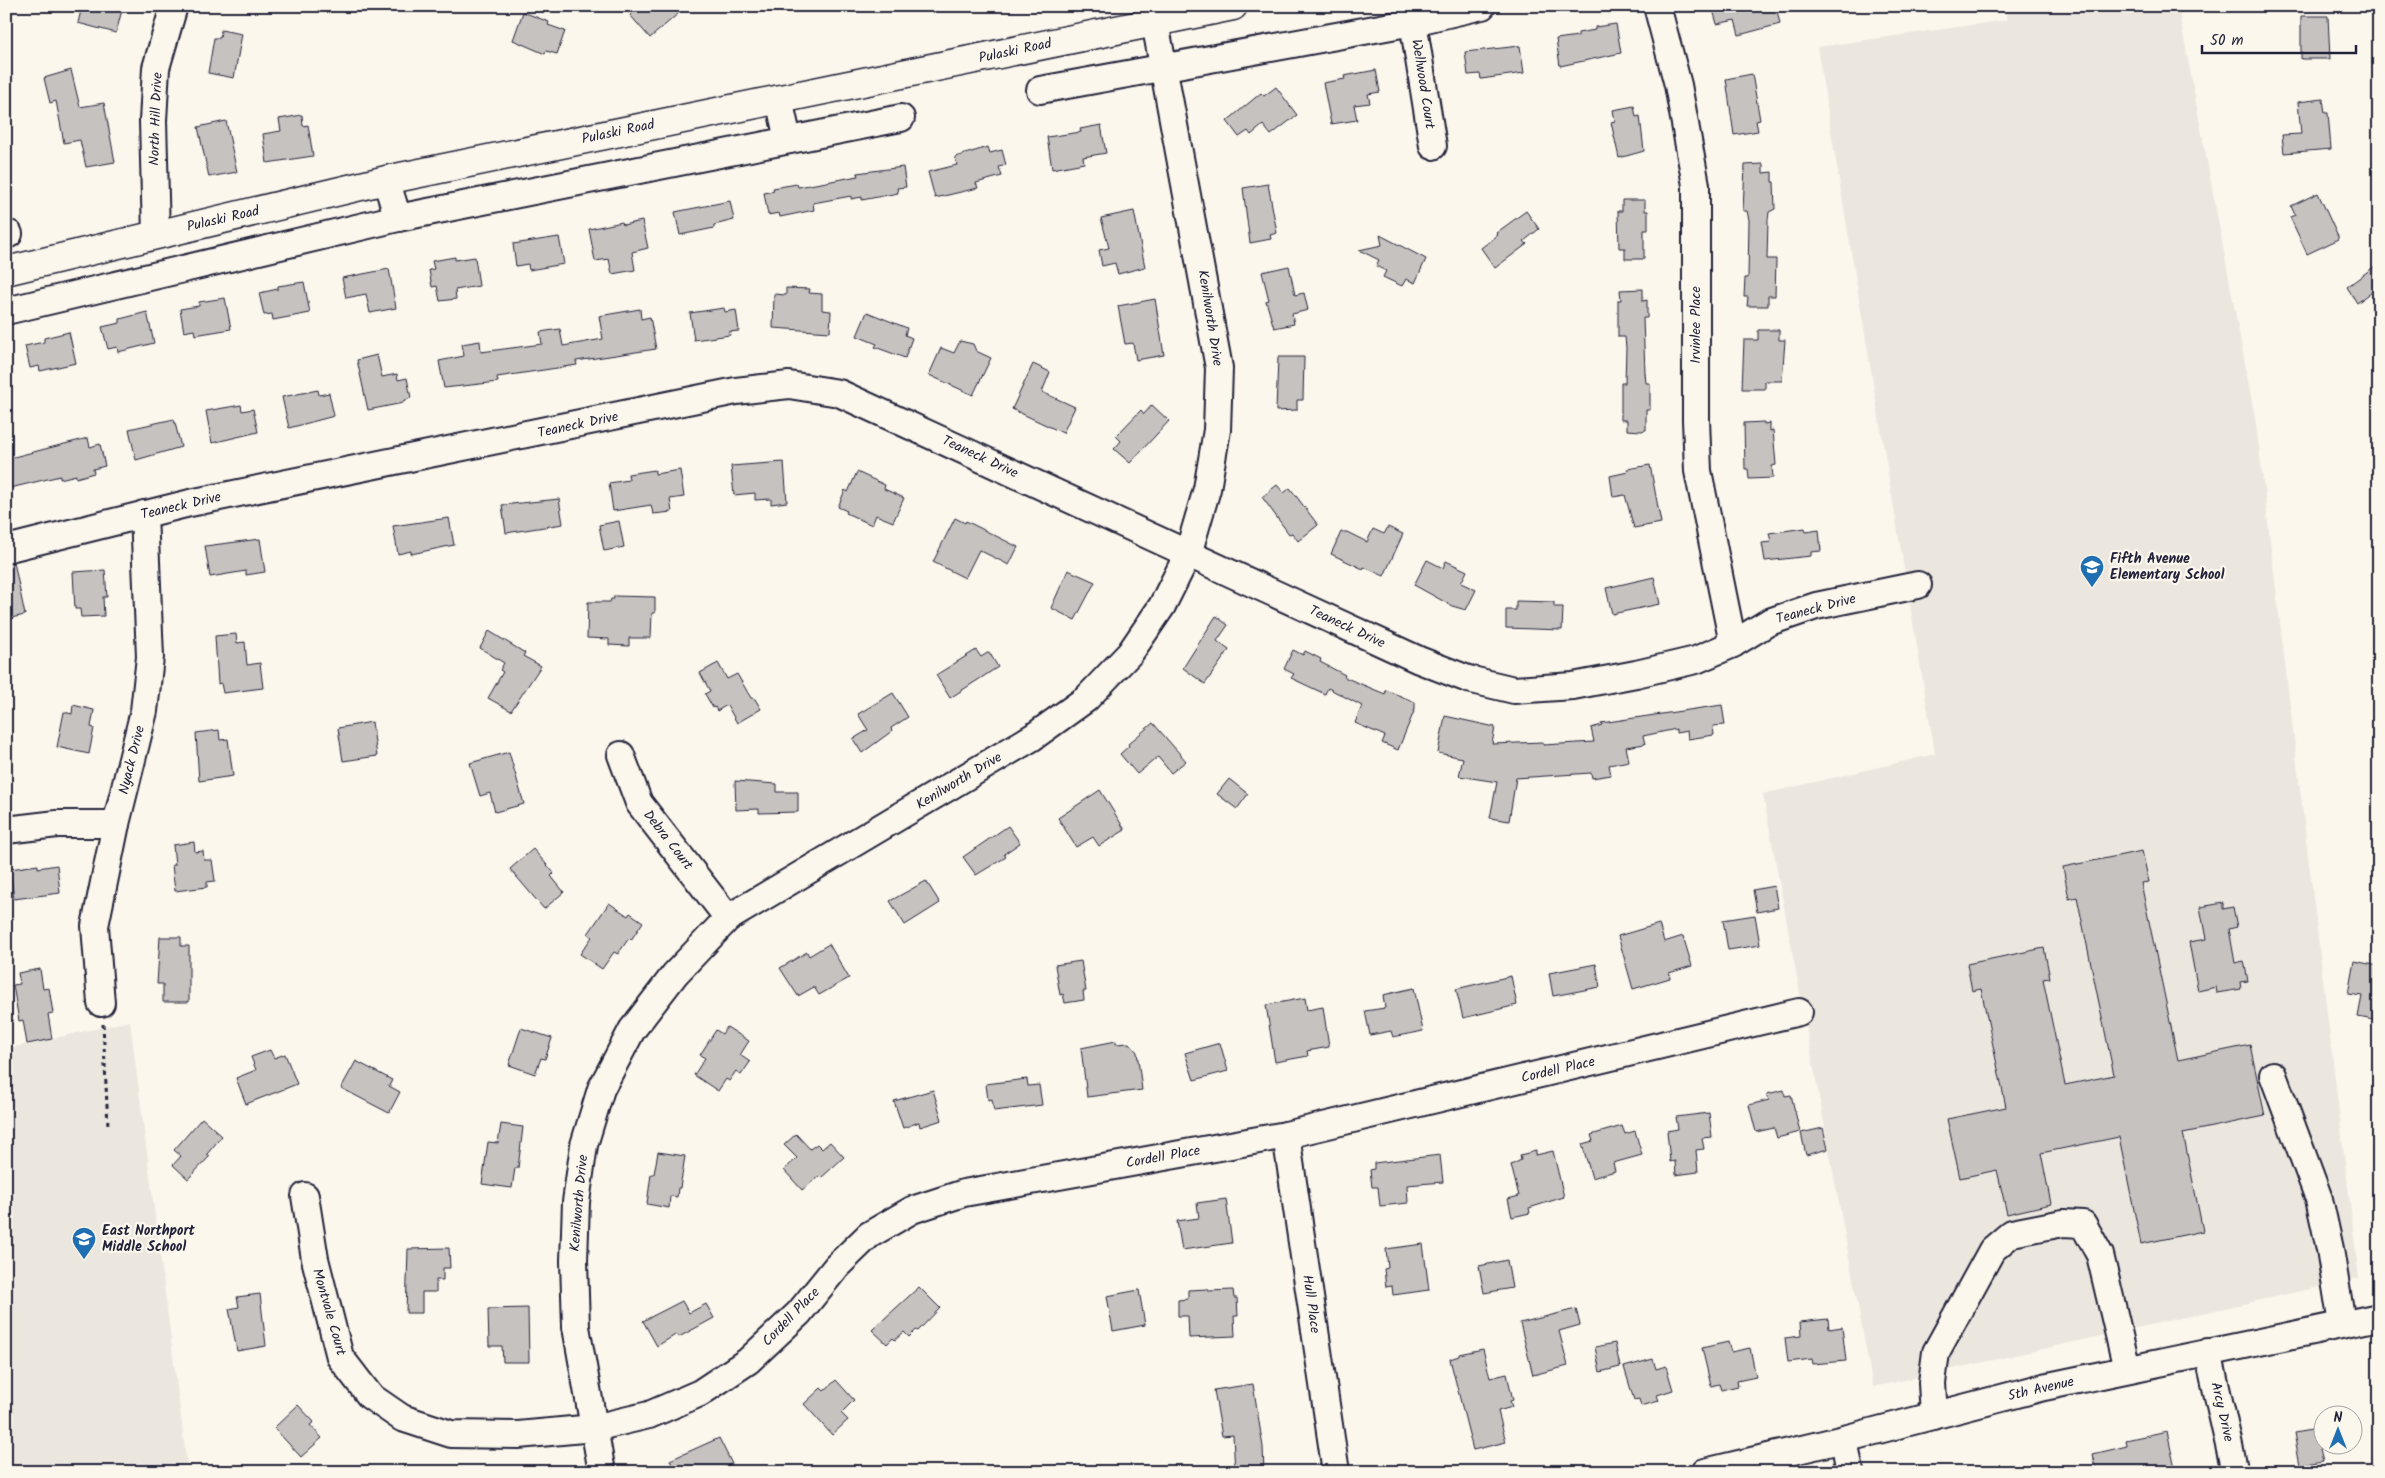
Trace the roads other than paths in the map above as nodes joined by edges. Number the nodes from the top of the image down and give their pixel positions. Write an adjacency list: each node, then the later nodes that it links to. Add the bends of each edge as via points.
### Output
1 (174, 6): 15 (street, North Hill Drive, via 156,68 152,121)
2 (1233, 6): 5 (main road, Pulaski Road)
3 (1482, 6): 6 (street)
4 (1657, 6): 22 (street, Irvinlee Place, via 1678,85 1696,185 1698,471)
5 (1153, 14): 7 (street, Kenilworth Drive); 9 (main road, Pulaski Road)
6 (1413, 22): 7 (street); 12 (street, Wellwood Court)
7 (1163, 67): 8 (street); 20 (street, Kenilworth Drive, via 1219,368 1215,440 1207,489)
8 (1040, 90)
9 (779, 99): 11 (street); 13 (main road, Pulaski Road)
10 (902, 118): 11 (street)
11 (788, 140): 14 (street)
12 (1433, 146)
13 (386, 180): 14 (street); 15 (main road, Pulaski Road)
14 (398, 218): 17 (street)
15 (156, 235): 16 (main road, Pulaski Road)
16 (6, 271)
17 (6, 311)
18 (144, 514): 19 (street, Teaneck Drive); 20 (street, Teaneck Drive, via 736,391 790,385 839,393); 24 (street, Nyack Drive, via 150,657 144,711)
19 (6, 549)
20 (1188, 554): 22 (street, Teaneck Drive, via 1419,660 1468,679 1514,690 1573,686 1636,674 1696,660); 26 (street, Kenilworth Drive, via 1162,606 1130,653 1086,699 1033,737)
21 (1918, 585): 22 (street, Teaneck Drive, via 1816,606 1769,622)
22 (1734, 644)
23 (621, 755): 26 (street, Debra Court, via 639,803)
24 (116, 824): 25 (street, via 57,824); 27 (street, Nyack Drive, via 95,926)
25 (6, 830)
26 (728, 918): 37 (street, Kenilworth Drive, via 675,974 632,1030 601,1089 584,1145 576,1202 576,1327)
27 (101, 1003)
28 (1798, 1012): 30 (street, Cordell Place)
29 (2273, 1075): 33 (street, via 2320,1206)
30 (1286, 1136): 37 (street, Cordell Place, via 964,1193 912,1210 868,1234 793,1319 748,1361 700,1394 649,1415); 40 (street, Hull Place)
31 (305, 1196): 37 (street, Montvale Court, via 315,1260 340,1357 370,1396 402,1418 451,1434 518,1436)
32 (2379, 1317): 33 (street, 5th Avenue)
33 (2342, 1324): 34 (street, 5th Avenue)
34 (2208, 1352): 35 (street, 5th Avenue); 43 (street, Arcy Drive)
35 (2127, 1369): 36 (street, 5th Avenue); 36 (street, via 2100,1255 2082,1224 2063,1223 2012,1232 1992,1250 1936,1352 1932,1382)
36 (1934, 1416): 38 (street, 5th Avenue)
37 (594, 1428): 39 (street, Kenilworth Drive)
38 (1844, 1439): 41 (street, 5th Avenue); 42 (street)
39 (602, 1472)
40 (1336, 1472)
41 (1705, 1472)
42 (1850, 1472)
43 (2235, 1472)

